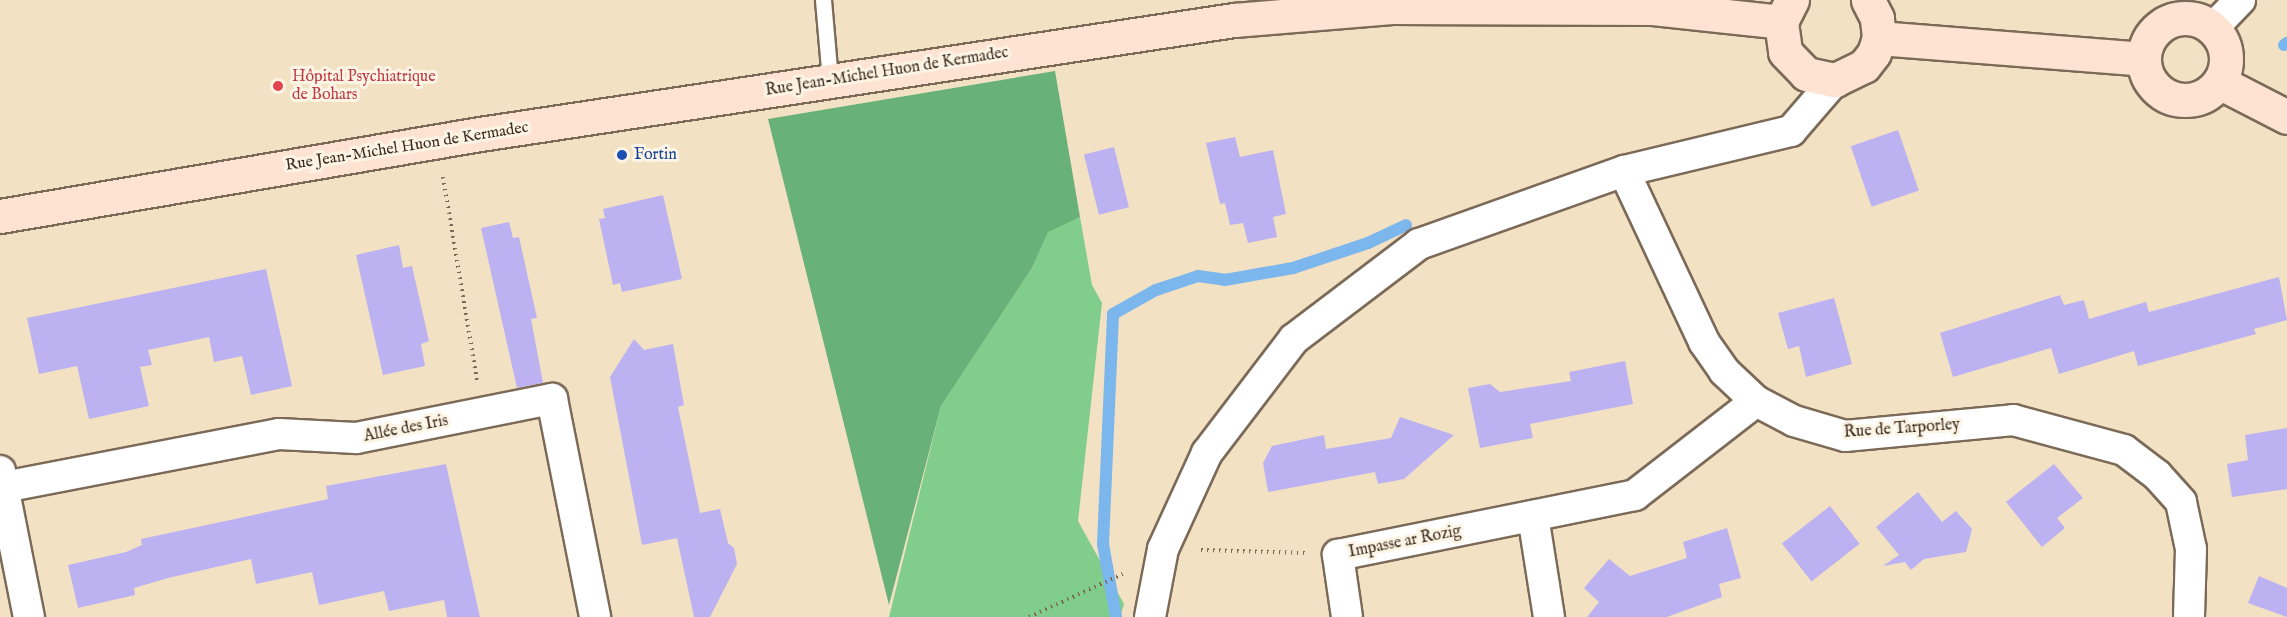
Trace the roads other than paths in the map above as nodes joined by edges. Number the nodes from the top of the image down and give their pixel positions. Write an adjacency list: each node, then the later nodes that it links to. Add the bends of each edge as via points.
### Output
1 (823, 0): 9 (lane)
2 (1868, 0): 7 (street, via 1877,18)
3 (2240, 0): 6 (street)
4 (1684, 5): 5 (street, Rue Jean-Michel Huon de Kermadec); 9 (street, Rue Jean-Michel Huon de Kermadec, via 1368,9 1234,20)
5 (1787, 11): 10 (street, via 1785,52 1806,74)
6 (2213, 28): 8 (street, via 2191,18 2168,21 2150,36); 11 (street, via 2224,44 2226,64)
7 (1879, 38): 8 (street); 10 (street, via 1864,66)
8 (2144, 59): 11 (street, via 2149,79 2163,94 2183,100 2204,96)
9 (830, 80): 14 (street, Rue Jean-Michel Huon de Kermadec, via 437,141)
10 (1835, 80): 13 (street, via 1791,131)
11 (2219, 82): 12 (street)
12 (2287, 117)
13 (1624, 171): 15 (street, Rue de Tarporley, via 1704,342 1724,371); 20 (street, via 1419,244 1294,339 1207,453 1163,549)
14 (0, 216)
15 (1756, 401): 17 (street, Impasse ar Rozig, via 1635,495); 23 (street, Rue de Tarporley, via 1794,422 1845,436 2013,420 2124,450 2157,475 2181,502 2191,549)
16 (2, 479): 18 (street); 19 (street, Allée des Iris, via 279,434 356,438 552,399)
17 (1533, 516): 21 (street, Impasse ar Rozig, via 1338,555); 22 (street)
18 (29, 617)
19 (595, 617)
20 (1150, 617)
21 (1347, 617)
22 (1549, 617)
23 (2189, 617)

